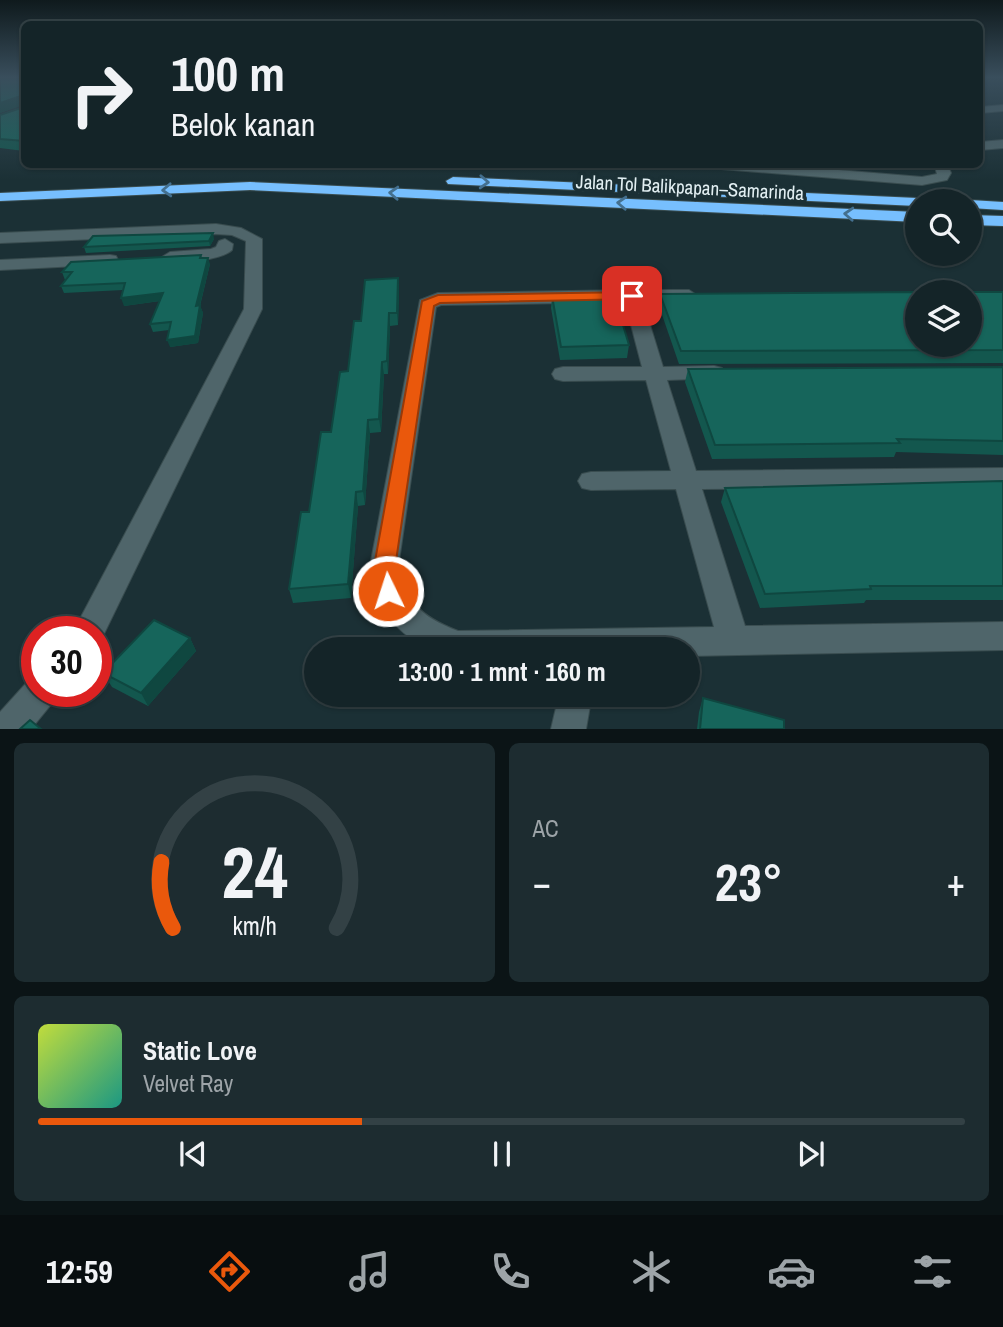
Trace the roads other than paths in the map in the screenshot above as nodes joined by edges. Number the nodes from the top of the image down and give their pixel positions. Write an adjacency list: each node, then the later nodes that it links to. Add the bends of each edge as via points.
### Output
1 (1003, 144): 2 (street)
2 (983, 146)
3 (764, 168): 4 (street, via 922,181 942,177)
4 (942, 168)
5 (0, 183): 7 (highway, Jalan Tol Balikpapan–Samarinda, one-way to 7, via 260,172)
6 (0, 197): 10 (highway, Jalan Tol Balikpapan–Samarinda, one-way to 6, via 250,186)
7 (905, 201)
8 (982, 205): 9 (highway)
9 (1003, 206)
10 (905, 216)
11 (982, 220): 12 (highway)
12 (1003, 221)
13 (0, 238): 26 (street, via 216,229 254,239 253,309)
14 (225, 244): 15 (street, via 224,250 213,254)
15 (150, 258)
16 (123, 259): 17 (street)
17 (0, 265)
18 (632, 296): 19 (street); 22 (street); 28 (street, via 438,299 427,304 385,561 388,591 403,615 426,634 457,646)
19 (714, 296)
20 (739, 373): 22 (street)
21 (564, 374): 22 (street)
22 (655, 374): 24 (street)
23 (1003, 477): 24 (street)
24 (686, 480): 25 (street); 28 (street)
25 (591, 481)
26 (97, 616)
27 (1003, 636): 28 (street)
28 (733, 640)
29 (27, 707): 30 (street)
30 (8, 729)

